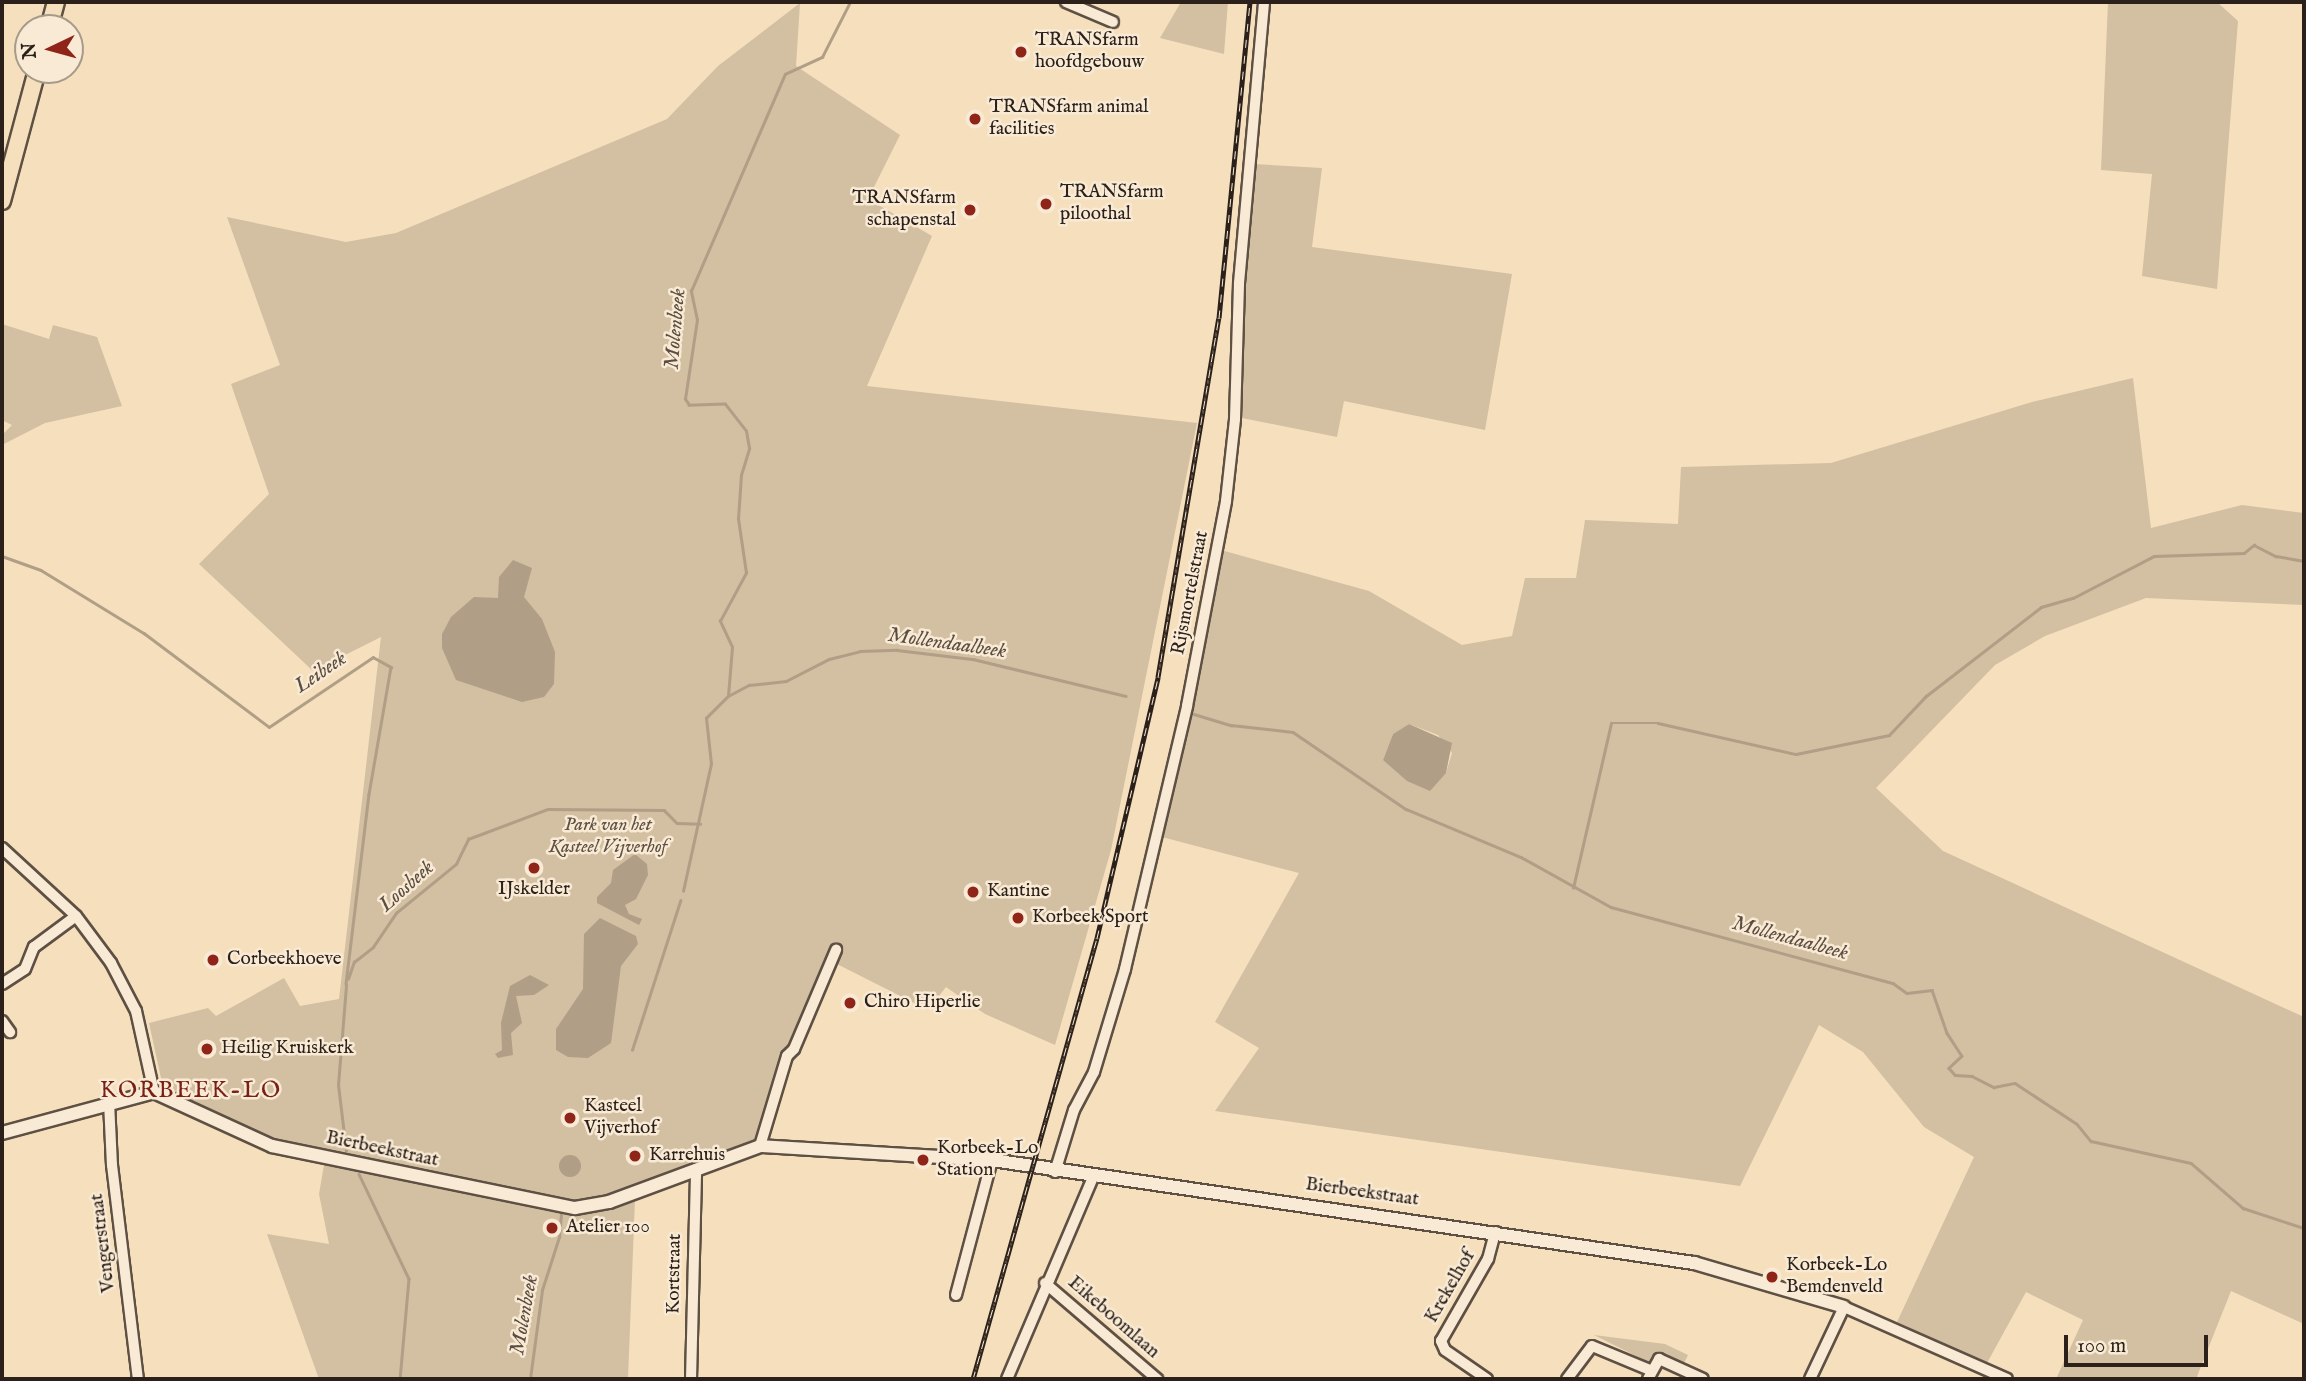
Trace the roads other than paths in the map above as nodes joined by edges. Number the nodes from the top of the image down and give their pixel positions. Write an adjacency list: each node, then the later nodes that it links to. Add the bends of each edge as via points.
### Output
1 (1066, 2): 3 (street)
2 (1264, 2): 18 (street, Rijsmortelstraat, via 1239,283 1235,419 1226,501 1187,706 1125,969 1094,1072 1073,1110)
3 (1113, 22)
4 (33, 84): 5 (main road)
5 (2, 201)
6 (2, 848): 7 (street)
7 (76, 916): 9 (street, via 34,947 25,969); 12 (street, via 111,963 136,1011)
8 (836, 950): 15 (street, via 787,1056)
9 (2, 984)
10 (2, 1021): 11 (street)
11 (10, 1032)
12 (153, 1092): 13 (street); 17 (street, Bierbeekstraat, via 255,1141 563,1207 590,1207)
13 (109, 1102): 14 (street); 25 (street, Vengerstraat, via 112,1165)
14 (2, 1133)
15 (760, 1146): 16 (street, Bierbeekstraat); 17 (street, Bierbeekstraat)
16 (992, 1160): 18 (street, Bierbeekstraat); 22 (street)
17 (696, 1169): 26 (street, Kortstraat)
18 (1055, 1172): 19 (street, Bierbeekstraat)
19 (1093, 1177): 20 (street, Bierbeekstraat); 21 (street, Eikeboomlaan)
20 (1495, 1232): 23 (street, Bierbeekstraat, via 1694,1263); 29 (street, Krekelhof, via 1488,1259 1441,1341 1445,1350)
21 (1045, 1283): 27 (street, Eikeboomlaan); 28 (street, Eikeboomlaan)
22 (956, 1295)
23 (1844, 1307): 32 (street); 33 (street, Bierbeekstraat)
24 (1649, 1374): 30 (street, via 1598,1346 1588,1348); 31 (street, via 1659,1359)
25 (138, 1379)
26 (691, 1379)
27 (1007, 1379)
28 (1157, 1379)
29 (1487, 1379)
30 (1567, 1379)
31 (1703, 1379)
32 (1810, 1379)
33 (2007, 1379)

